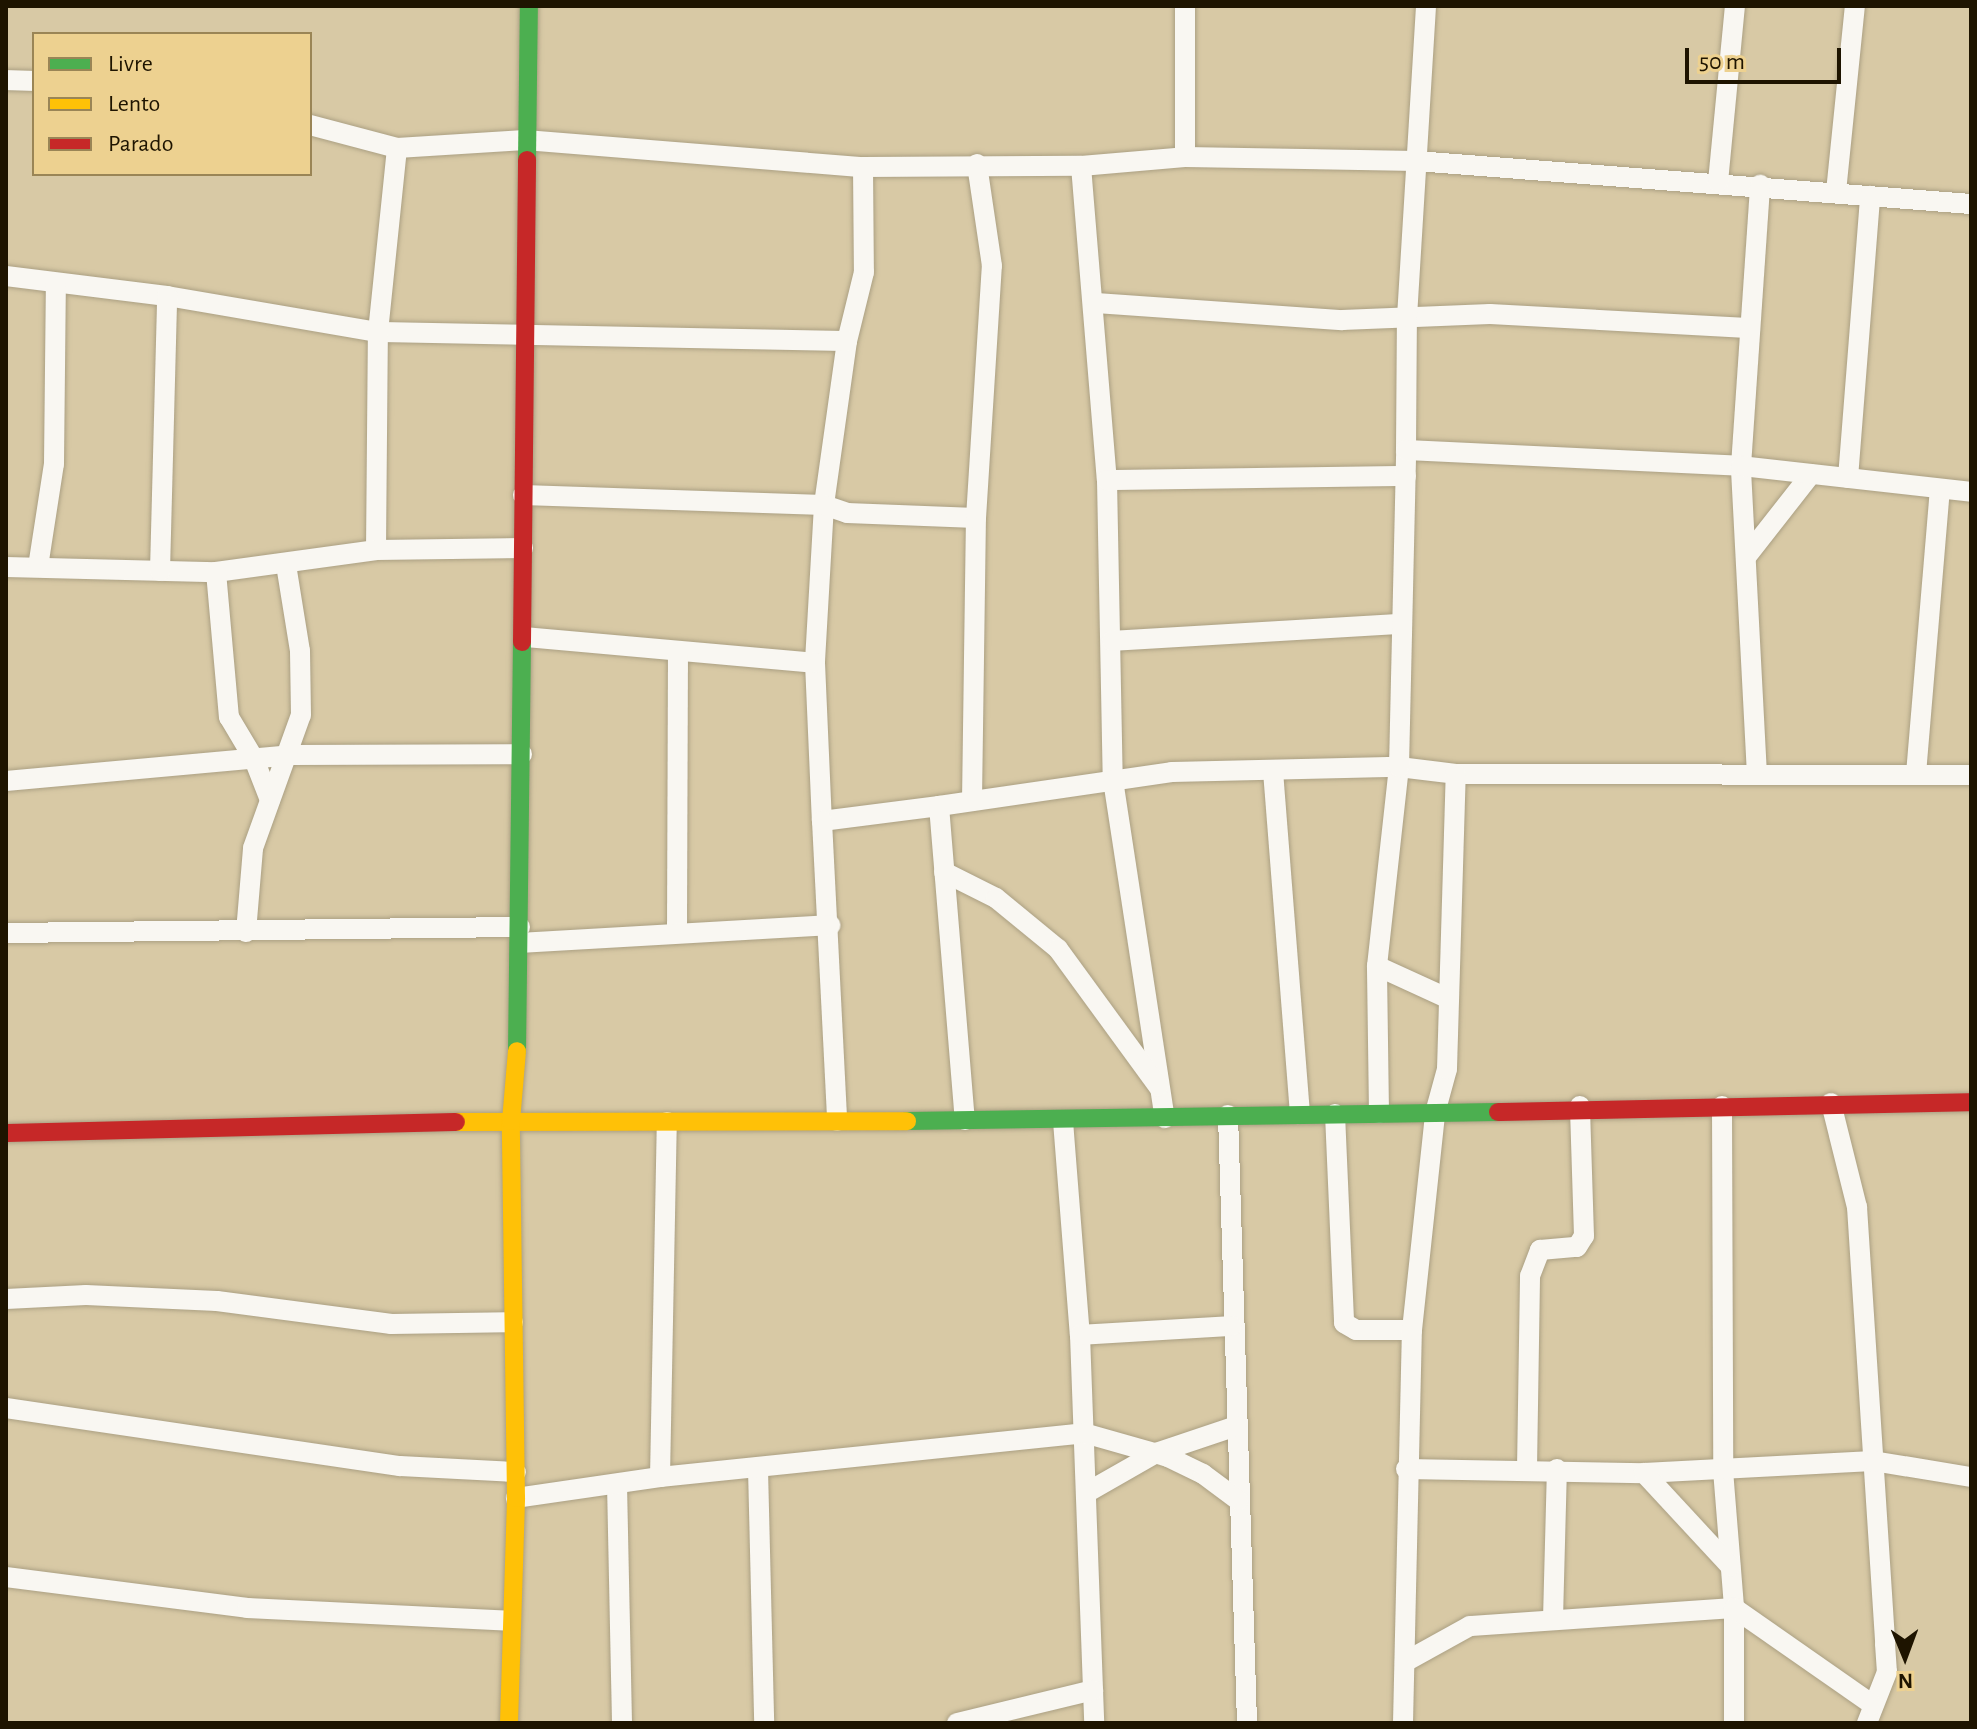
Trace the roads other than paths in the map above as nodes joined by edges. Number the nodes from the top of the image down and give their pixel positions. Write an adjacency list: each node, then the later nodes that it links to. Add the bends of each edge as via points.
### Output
1 (529, 6): 9 (street)
2 (1185, 6): 11 (street)
3 (1426, 6): 12 (street)
4 (1735, 6): 16 (street)
5 (1855, 6): 18 (street)
6 (6, 80): 7 (street)
7 (32, 81)
8 (312, 126): 10 (street)
9 (525, 140): 10 (street); 15 (street); 28 (street)
10 (397, 148): 27 (street)
11 (1185, 157): 12 (street); 14 (street)
12 (1416, 161): 16 (street); 25 (street)
13 (977, 164): 14 (street); 15 (street); 40 (street, via 992,266)
14 (1081, 166): 24 (street)
15 (863, 167): 29 (street, via 864,272)
16 (1718, 182): 17 (street)
17 (1760, 185): 18 (street); 26 (street)
18 (1836, 192): 19 (street)
19 (1870, 196): 20 (street); 34 (street)
20 (1971, 204)
21 (6, 276): 22 (street)
22 (56, 283): 23 (street); 46 (street, via 54,464)
23 (167, 296): 27 (street); 47 (street)
24 (1096, 303): 25 (street, via 1342,320); 35 (street)
25 (1407, 317): 26 (street, via 1490,314); 30 (street)
26 (1748, 328): 31 (street)
27 (378, 332): 28 (street); 42 (street)
28 (528, 333): 29 (street); 38 (street)
29 (847, 341): 39 (street)
30 (1406, 450): 31 (street); 33 (street)
31 (1741, 466): 32 (street); 43 (street)
32 (1811, 474): 34 (street); 43 (street)
33 (1406, 476): 35 (street); 49 (street)
34 (1848, 478): 36 (street)
35 (1107, 480): 51 (street)
36 (1940, 489): 37 (street); 60 (street)
37 (1971, 492)
38 (523, 495): 39 (street); 41 (street)
39 (824, 505): 40 (street, via 847,513); 53 (street)
40 (976, 518): 66 (street)
41 (523, 548): 42 (street); 50 (street)
42 (376, 550): 44 (street)
43 (1746, 557): 61 (street)
44 (286, 565): 48 (street); 55 (street, via 302,692)
45 (6, 567): 46 (street)
46 (38, 567): 47 (street)
47 (160, 571): 48 (street)
48 (216, 572): 56 (street, via 229,717)
49 (1401, 624): 51 (street); 57 (street)
50 (525, 637): 52 (street); 54 (street)
51 (1112, 641): 63 (street)
52 (678, 651): 53 (street); 73 (street)
53 (815, 663): 68 (street)
54 (522, 754): 55 (street); 74 (street)
55 (290, 755): 56 (street); 65 (street)
56 (254, 759): 64 (street); 65 (street)
57 (1399, 767): 58 (street); 59 (street); 75 (street)
58 (1273, 771): 63 (street, via 1172,772); 84 (street)
59 (1456, 774): 61 (street); 76 (street)
60 (1916, 774): 61 (street); 62 (street)
61 (1757, 775)
62 (1971, 775)
63 (1113, 780): 66 (street); 77 (street)
64 (6, 781)
65 (270, 800): 71 (street, via 253,848)
66 (972, 801): 67 (street)
67 (939, 806): 68 (street); 69 (street)
68 (822, 821): 70 (street)
69 (944, 872): 77 (street, via 996,898 1058,949); 88 (street)
70 (830, 925): 73 (street); 90 (street)
71 (246, 932): 72 (street); 74 (street)
72 (6, 933)
73 (677, 933): 74 (street)
74 (520, 935): 89 (street)
75 (1377, 966): 76 (street); 82 (street)
76 (1449, 999): 83 (street, via 1447,1069)
77 (1161, 1090): 87 (street)
78 (1971, 1102): 79 (street)
79 (1831, 1103): 81 (street); 103 (street, via 1857,1207)
80 (1580, 1106): 81 (street); 83 (street); 106 (street, via 1584,1236 1577,1247 1540,1250 1530,1276)
81 (1722, 1106): 108 (street)
82 (1379, 1113): 83 (street); 85 (street)
83 (1435, 1113): 97 (street)
84 (1300, 1114): 85 (street); 86 (street)
85 (1335, 1114): 97 (street, via 1344,1323 1356,1330)
86 (1228, 1115): 87 (street); 96 (street)
87 (1165, 1118): 91 (street)
88 (965, 1120): 90 (street); 91 (street)
89 (511, 1121): 92 (street); 93 (street); 95 (street)
90 (837, 1121): 92 (street)
91 (1063, 1121): 98 (street)
92 (667, 1122): 111 (street)
93 (6, 1133)
94 (6, 1299): 95 (street, via 86,1295 202,1300 391,1324)
95 (513, 1322): 109 (street)
96 (1232, 1326): 98 (street); 100 (street)
97 (1412, 1330): 105 (street)
98 (1080, 1335): 101 (street)
99 (6, 1408): 109 (street, via 400,1466)
100 (1236, 1426): 102 (street); 116 (street)
101 (1084, 1433): 102 (street); 104 (street); 114 (street)
102 (1156, 1453): 114 (street); 116 (street, via 1203,1474)
103 (1873, 1461): 108 (street); 112 (street); 124 (street, via 1887,1672)
104 (758, 1469): 111 (street); 127 (street)
105 (1406, 1469): 106 (street); 122 (street)
106 (1527, 1469): 107 (street)
107 (1557, 1469): 110 (street); 120 (street)
108 (1723, 1470): 110 (street); 117 (street)
109 (516, 1472): 115 (street)
110 (1644, 1473): 117 (street)
111 (660, 1477): 113 (street)
112 (1971, 1477)
113 (617, 1484): 115 (street); 126 (street)
114 (1086, 1493): 123 (street)
115 (516, 1498): 121 (street)
116 (1238, 1500): 130 (street)
117 (1730, 1566): 119 (street)
118 (6, 1577): 121 (street, via 247,1608)
119 (1734, 1608): 120 (street); 124 (street); 132 (street)
120 (1553, 1619): 122 (street, via 1470,1626)
121 (510, 1621): 125 (street)
122 (1405, 1662): 131 (street)
123 (1093, 1690): 128 (street); 129 (street)
124 (1870, 1714)
125 (509, 1723)
126 (622, 1723)
127 (764, 1723)
128 (957, 1723)
129 (1094, 1723)
130 (1247, 1723)
131 (1403, 1723)
132 (1734, 1723)

